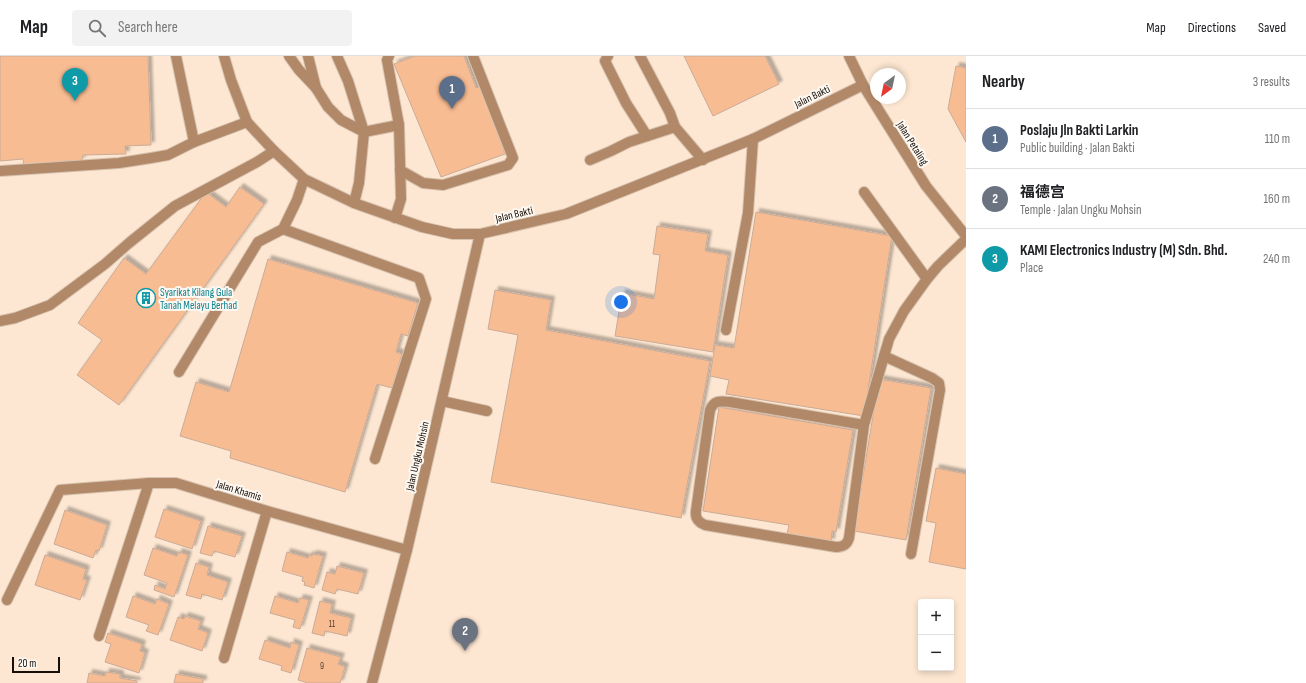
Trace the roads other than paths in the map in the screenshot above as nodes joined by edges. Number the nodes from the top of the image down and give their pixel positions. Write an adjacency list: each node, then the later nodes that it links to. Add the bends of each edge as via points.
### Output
1 (176, 56): 19 (street)
2 (224, 56): 13 (street, Jalan Bakti)
3 (289, 56): 12 (street)
4 (308, 56): 12 (street)
5 (337, 56): 16 (street)
6 (389, 56): 14 (street, via 387,60)
7 (473, 56): 23 (street, via 513,158 508,165 443,185 424,183)
8 (608, 56): 17 (street, via 605,61 626,103)
9 (640, 56): 15 (street)
10 (849, 56): 11 (street, Jalan Petaling)
11 (863, 85): 18 (street, Jalan Bakti); 31 (street, Jalan Petaling, via 926,186)
12 (316, 88): 16 (street, via 328,107 341,120)
13 (248, 122): 19 (street); 20 (street, Jalan Bakti)
14 (399, 126): 16 (street); 23 (street)
15 (675, 127): 17 (street); 22 (street)
16 (364, 132): 27 (street, via 359,183)
17 (647, 136): 21 (street)
18 (753, 139): 22 (street, Jalan Bakti); 34 (street, via 748,213)
19 (194, 142): 24 (street, via 168,155 151,158)
20 (274, 151): 25 (street, Jalan Bakti); 33 (street, via 175,206 105,264 50,305)
21 (590, 160)
22 (703, 160): 30 (street, Jalan Bakti, via 566,214)
23 (400, 170): 28 (street, via 400,199)
24 (0, 171)
25 (304, 179): 27 (street, Jalan Bakti); 29 (street)
26 (864, 192): 32 (street)
27 (354, 203): 28 (street, Jalan Bakti)
28 (395, 218): 30 (street, Jalan Bakti, via 453,234)
29 (283, 229): 36 (street, via 258,242); 40 (street, via 419,278 426,299)
30 (480, 234): 37 (street, Jalan Ungku Mohsin)
31 (966, 237): 32 (street)
32 (927, 279): 35 (street, via 904,311)
33 (0, 321)
34 (726, 330)
35 (884, 356): 39 (street); 44 (street, via 932,378 939,383 940,390)
36 (179, 372)
37 (442, 401): 38 (street); 43 (street, Jalan Ungku Mohsin)
38 (487, 411)
39 (864, 425): 39 (street, via 849,538 844,545 836,547 728,529 706,525 697,520 696,511 710,410 715,403 730,402)
40 (375, 459)
41 (149, 483): 42 (street, Jalan Khamis, via 176,483); 45 (street, Jalan Khamis, via 60,490); 46 (street)
42 (267, 511): 43 (street, Jalan Khamis); 47 (street)
43 (407, 550): 48 (street, Jalan Ungku Mohsin)
44 (911, 554)
45 (7, 600)
46 (99, 636)
47 (224, 658)
48 (372, 683)

